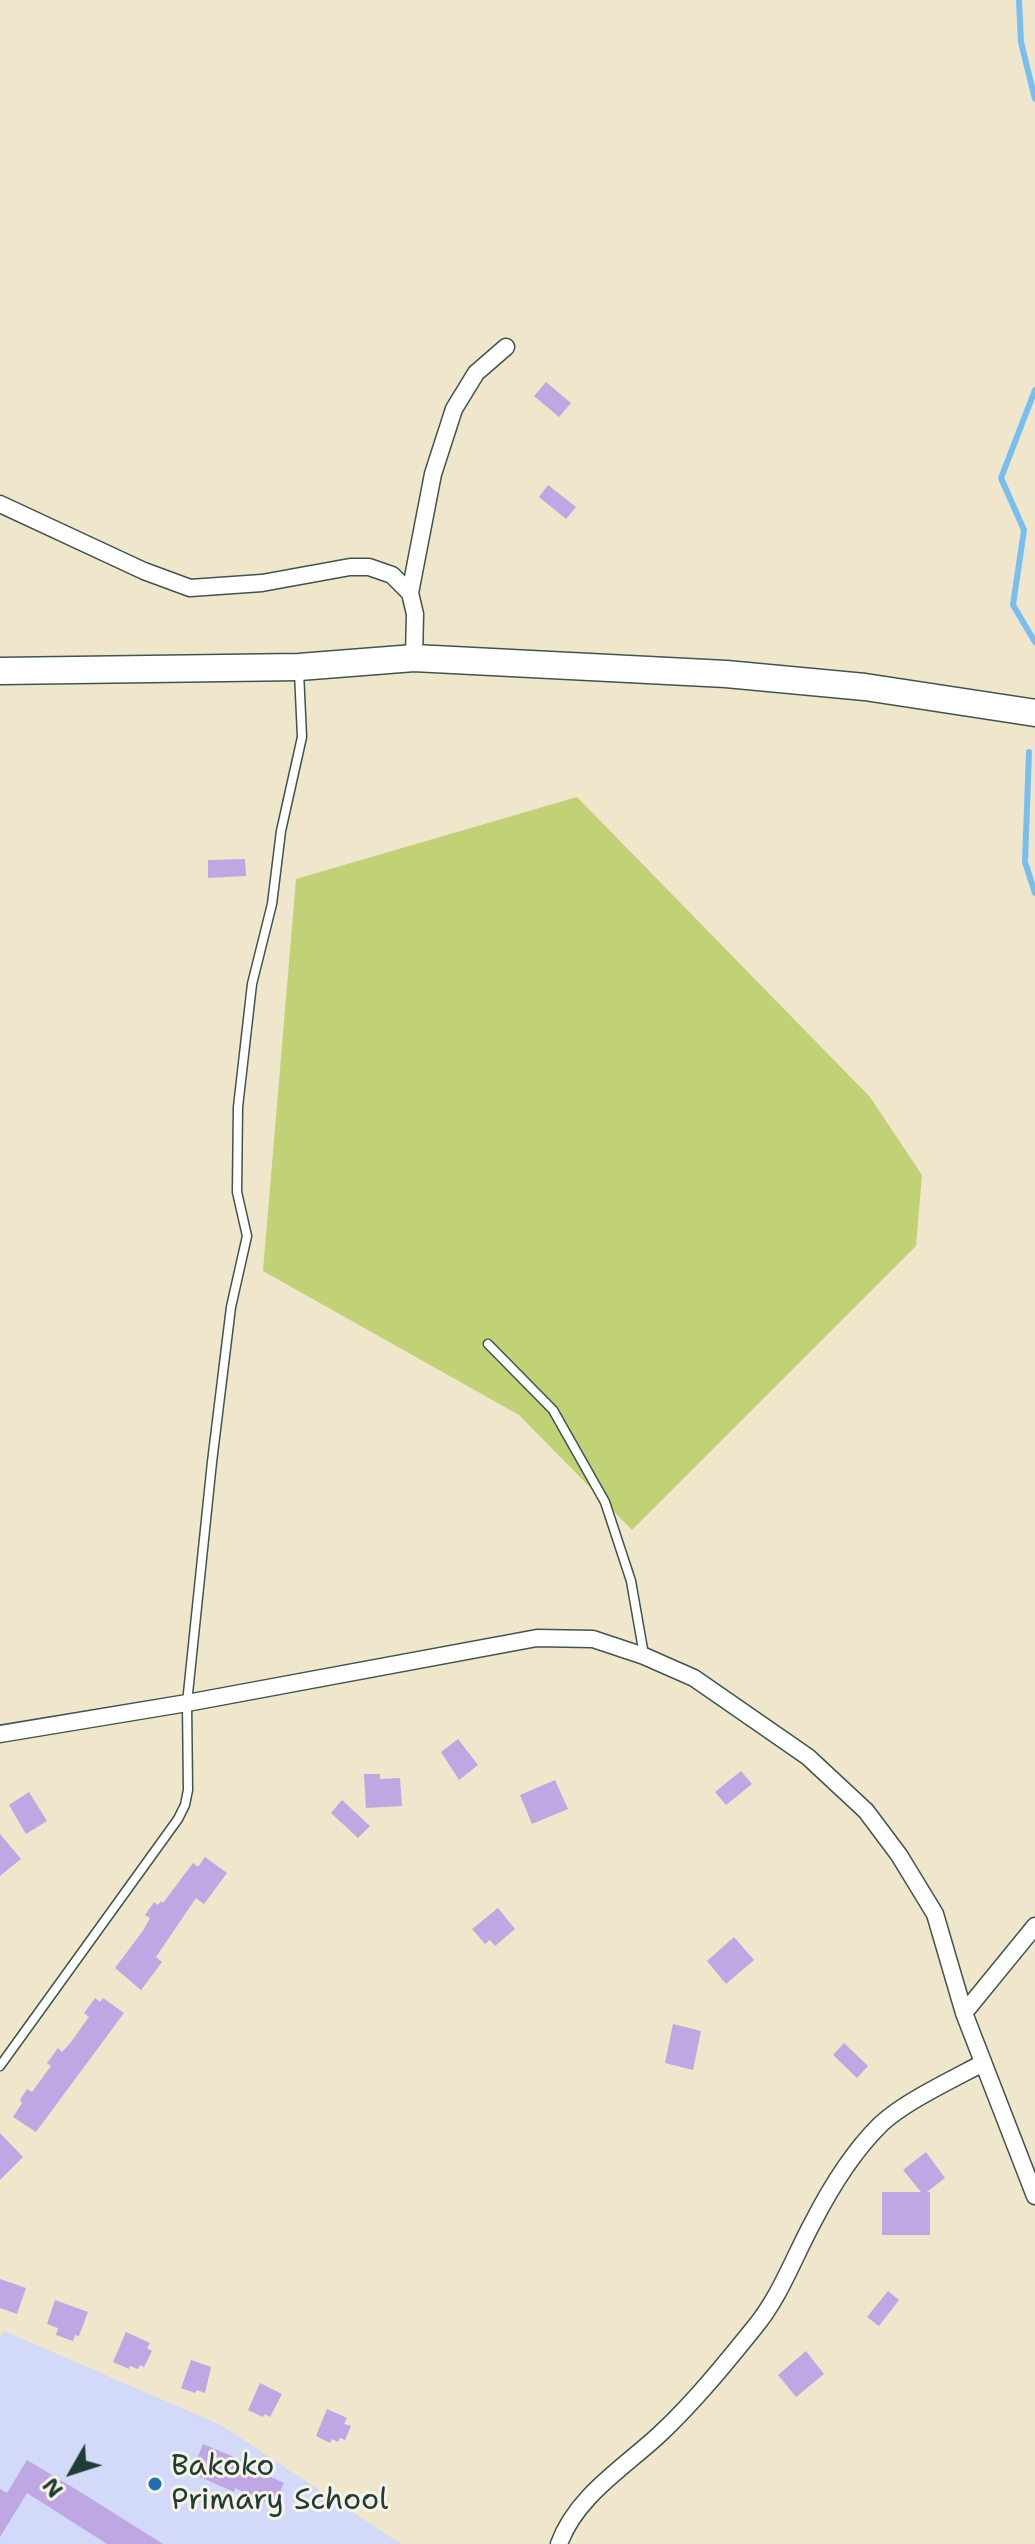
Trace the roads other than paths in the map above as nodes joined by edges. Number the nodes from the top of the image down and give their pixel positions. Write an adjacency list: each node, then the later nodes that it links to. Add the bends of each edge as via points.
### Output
1 (506, 347): 3 (street, via 476,373 454,409 433,474)
2 (0, 504): 3 (street, via 190,588 369,567 392,575)
3 (410, 593): 4 (street)
4 (414, 658): 5 (main road); 7 (main road, via 726,674 865,687)
5 (299, 667): 6 (main road); 10 (lane, via 302,737 252,984 240,1091 237,1192 247,1236 231,1307)
6 (0, 671)
7 (1035, 713)
8 (488, 1344): 9 (lane, via 553,1410 605,1502 631,1581)
9 (644, 1656): 10 (street, via 593,1639 537,1638); 13 (street, via 694,1678 736,1706 808,1757 866,1811 935,1914)
10 (187, 1703): 11 (street); 15 (lane, via 188,1790 178,1819)
11 (0, 1734)
12 (1035, 1926): 13 (street)
13 (964, 2013): 14 (street)
14 (983, 2063): 16 (street); 17 (street, via 880,2125 815,2218 755,2327 663,2432 585,2500)
15 (0, 2066)
16 (1035, 2196)
17 (559, 2544)

